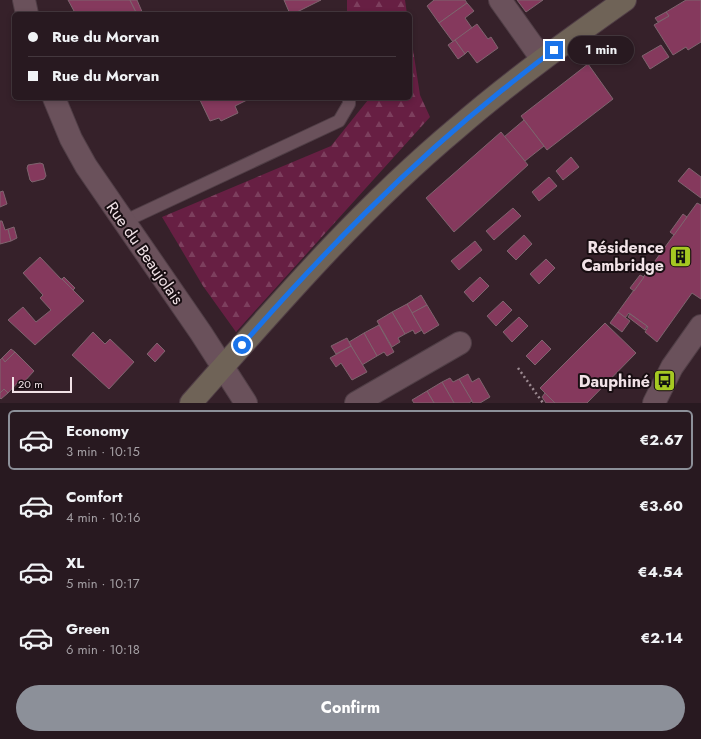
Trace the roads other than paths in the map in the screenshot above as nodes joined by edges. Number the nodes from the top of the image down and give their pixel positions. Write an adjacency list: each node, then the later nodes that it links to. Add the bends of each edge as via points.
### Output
1 (24, 0): 4 (street)
2 (500, 0): 5 (street)
3 (625, 0): 5 (street)
4 (27, 12)
5 (542, 59): 11 (street, via 456,128 373,204 289,292)
6 (55, 100): 8 (street, Rue du Beaujolais, via 71,139 86,166)
7 (349, 100): 8 (lane, via 338,121)
8 (123, 222): 11 (street, Rue du Beaujolais)
9 (701, 326): 15 (street, via 672,367)
10 (460, 343): 14 (street)
11 (223, 367): 12 (street); 13 (street, Rue du Beaujolais)
12 (191, 403)
13 (246, 403)
14 (356, 403)
15 (654, 403)

